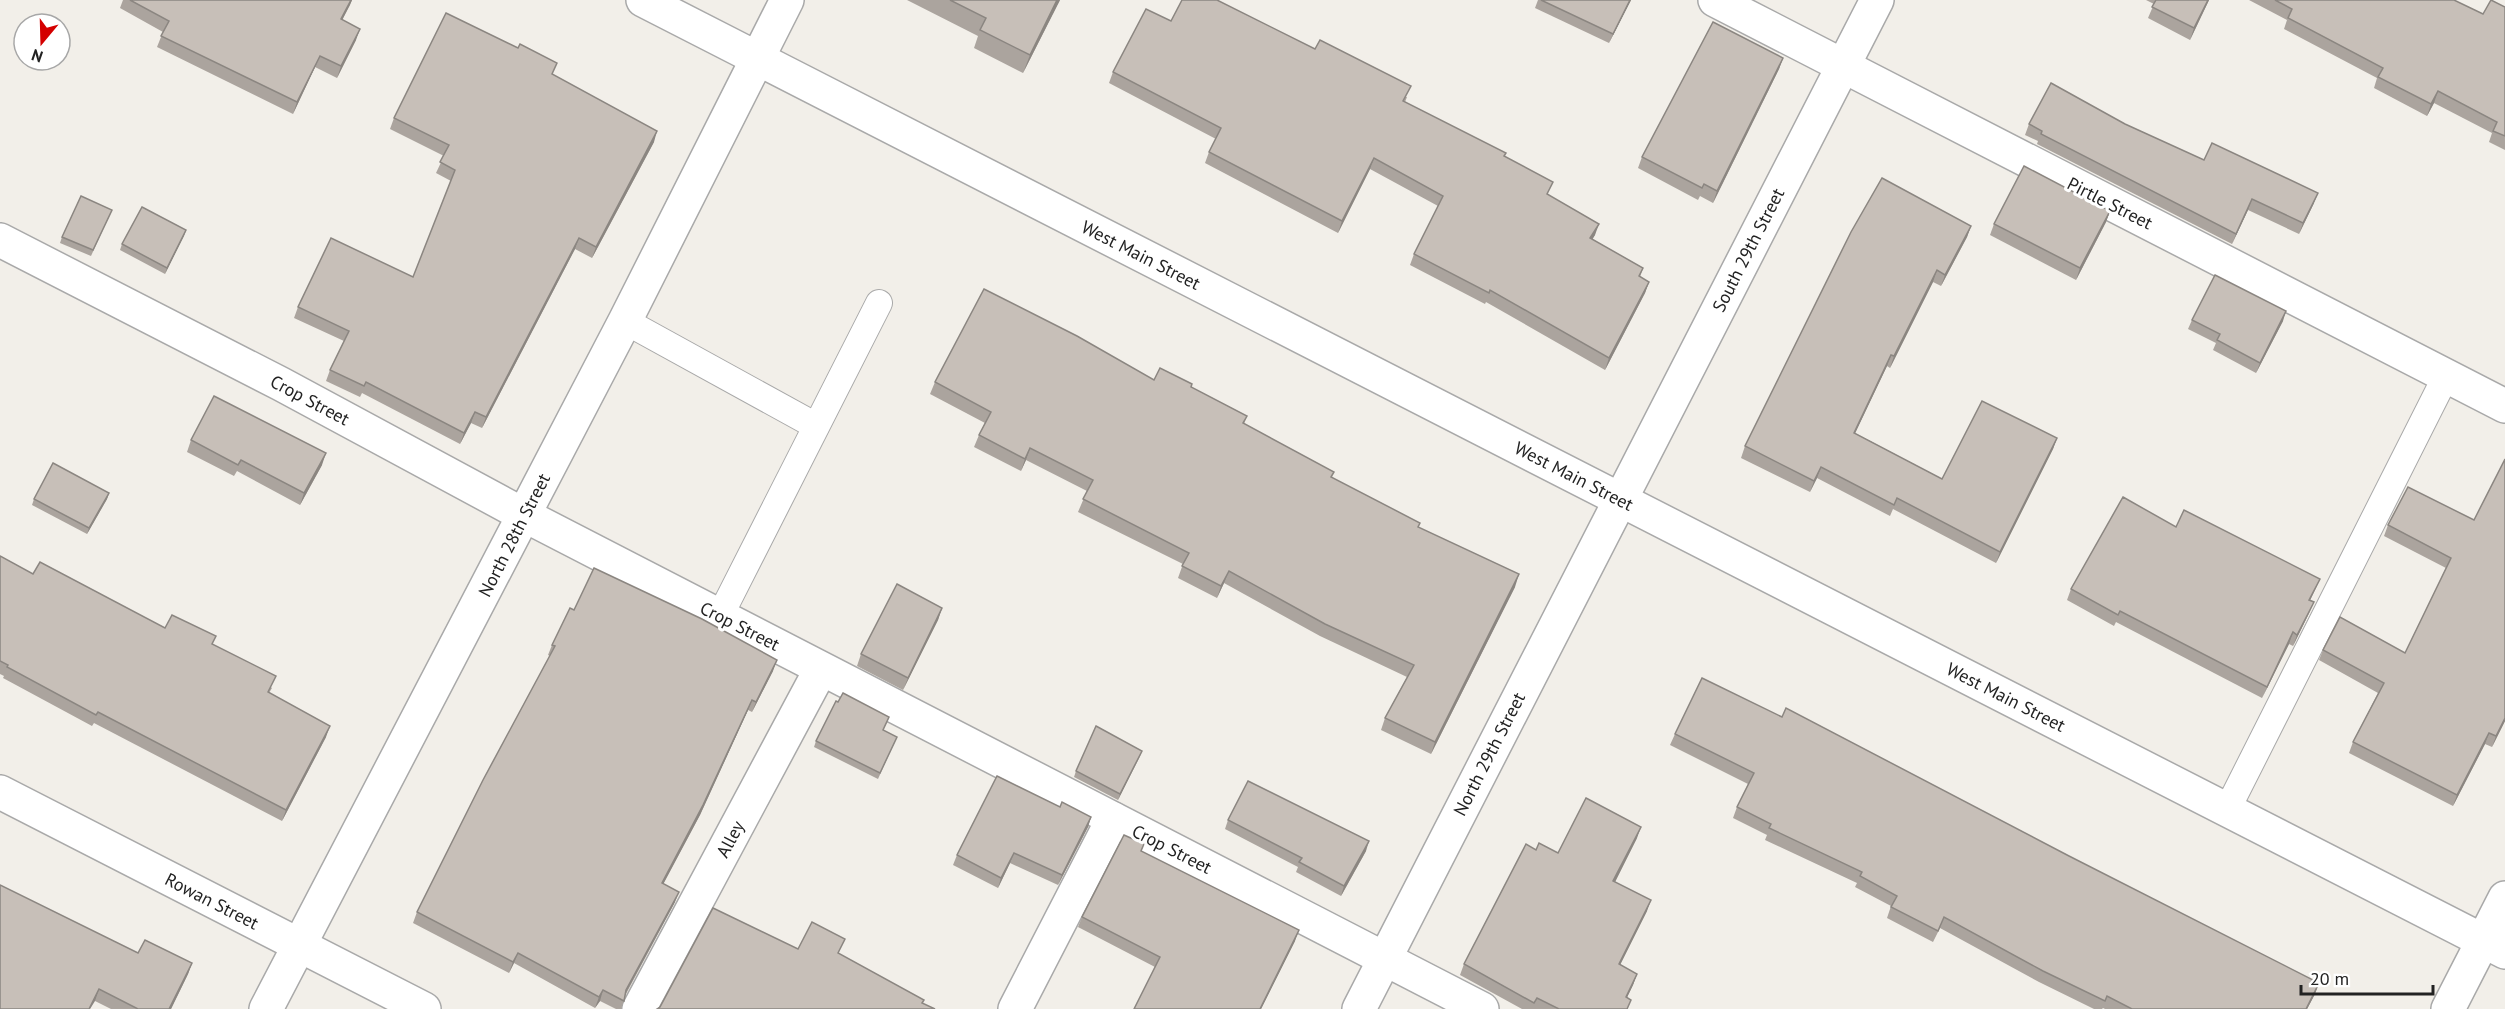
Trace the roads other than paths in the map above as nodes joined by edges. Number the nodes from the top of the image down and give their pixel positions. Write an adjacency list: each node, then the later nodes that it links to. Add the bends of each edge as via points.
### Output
1 (643, 0): 5 (street, West Main Street)
2 (787, 0): 5 (street, North 28th Street)
3 (1715, 0): 6 (street, Pirtle Street)
4 (1877, 0): 6 (street, South 29th Street)
5 (757, 58): 9 (street, North 28th Street); 13 (street, West Main Street)
6 (1843, 66): 10 (street, Pirtle Street); 13 (street, South 29th Street)
7 (0, 240): 14 (street, Crop Street, via 281,384)
8 (879, 303): 12 (lane)
9 (625, 321): 12 (lane); 14 (street, North 28th Street)
10 (2446, 376): 11 (street, Pirtle Street); 18 (lane)
11 (2505, 406)
12 (816, 426): 15 (lane)
13 (1620, 500): 18 (street, West Main Street); 23 (street, North 29th Street)
14 (524, 515): 15 (street, Crop Street); 21 (street, North 28th Street)
15 (720, 616): 16 (street, Crop Street)
16 (821, 669): 19 (street, Crop Street); 26 (street, Alley)
17 (0, 792): 21 (street, Rowan Street)
18 (2228, 810): 22 (street, West Main Street)
19 (1113, 819): 23 (street, Crop Street); 27 (street)
20 (2505, 898): 22 (street)
21 (301, 946): 24 (street, North 28th Street); 25 (street, Rowan Street)
22 (2494, 946): 30 (street)
23 (1384, 959): 28 (street, North 29th Street); 29 (street, Crop Street)
24 (266, 1009)
25 (424, 1009)
26 (639, 1009)
27 (1016, 1009)
28 (1359, 1009)
29 (1482, 1009)
30 (2448, 1009)

